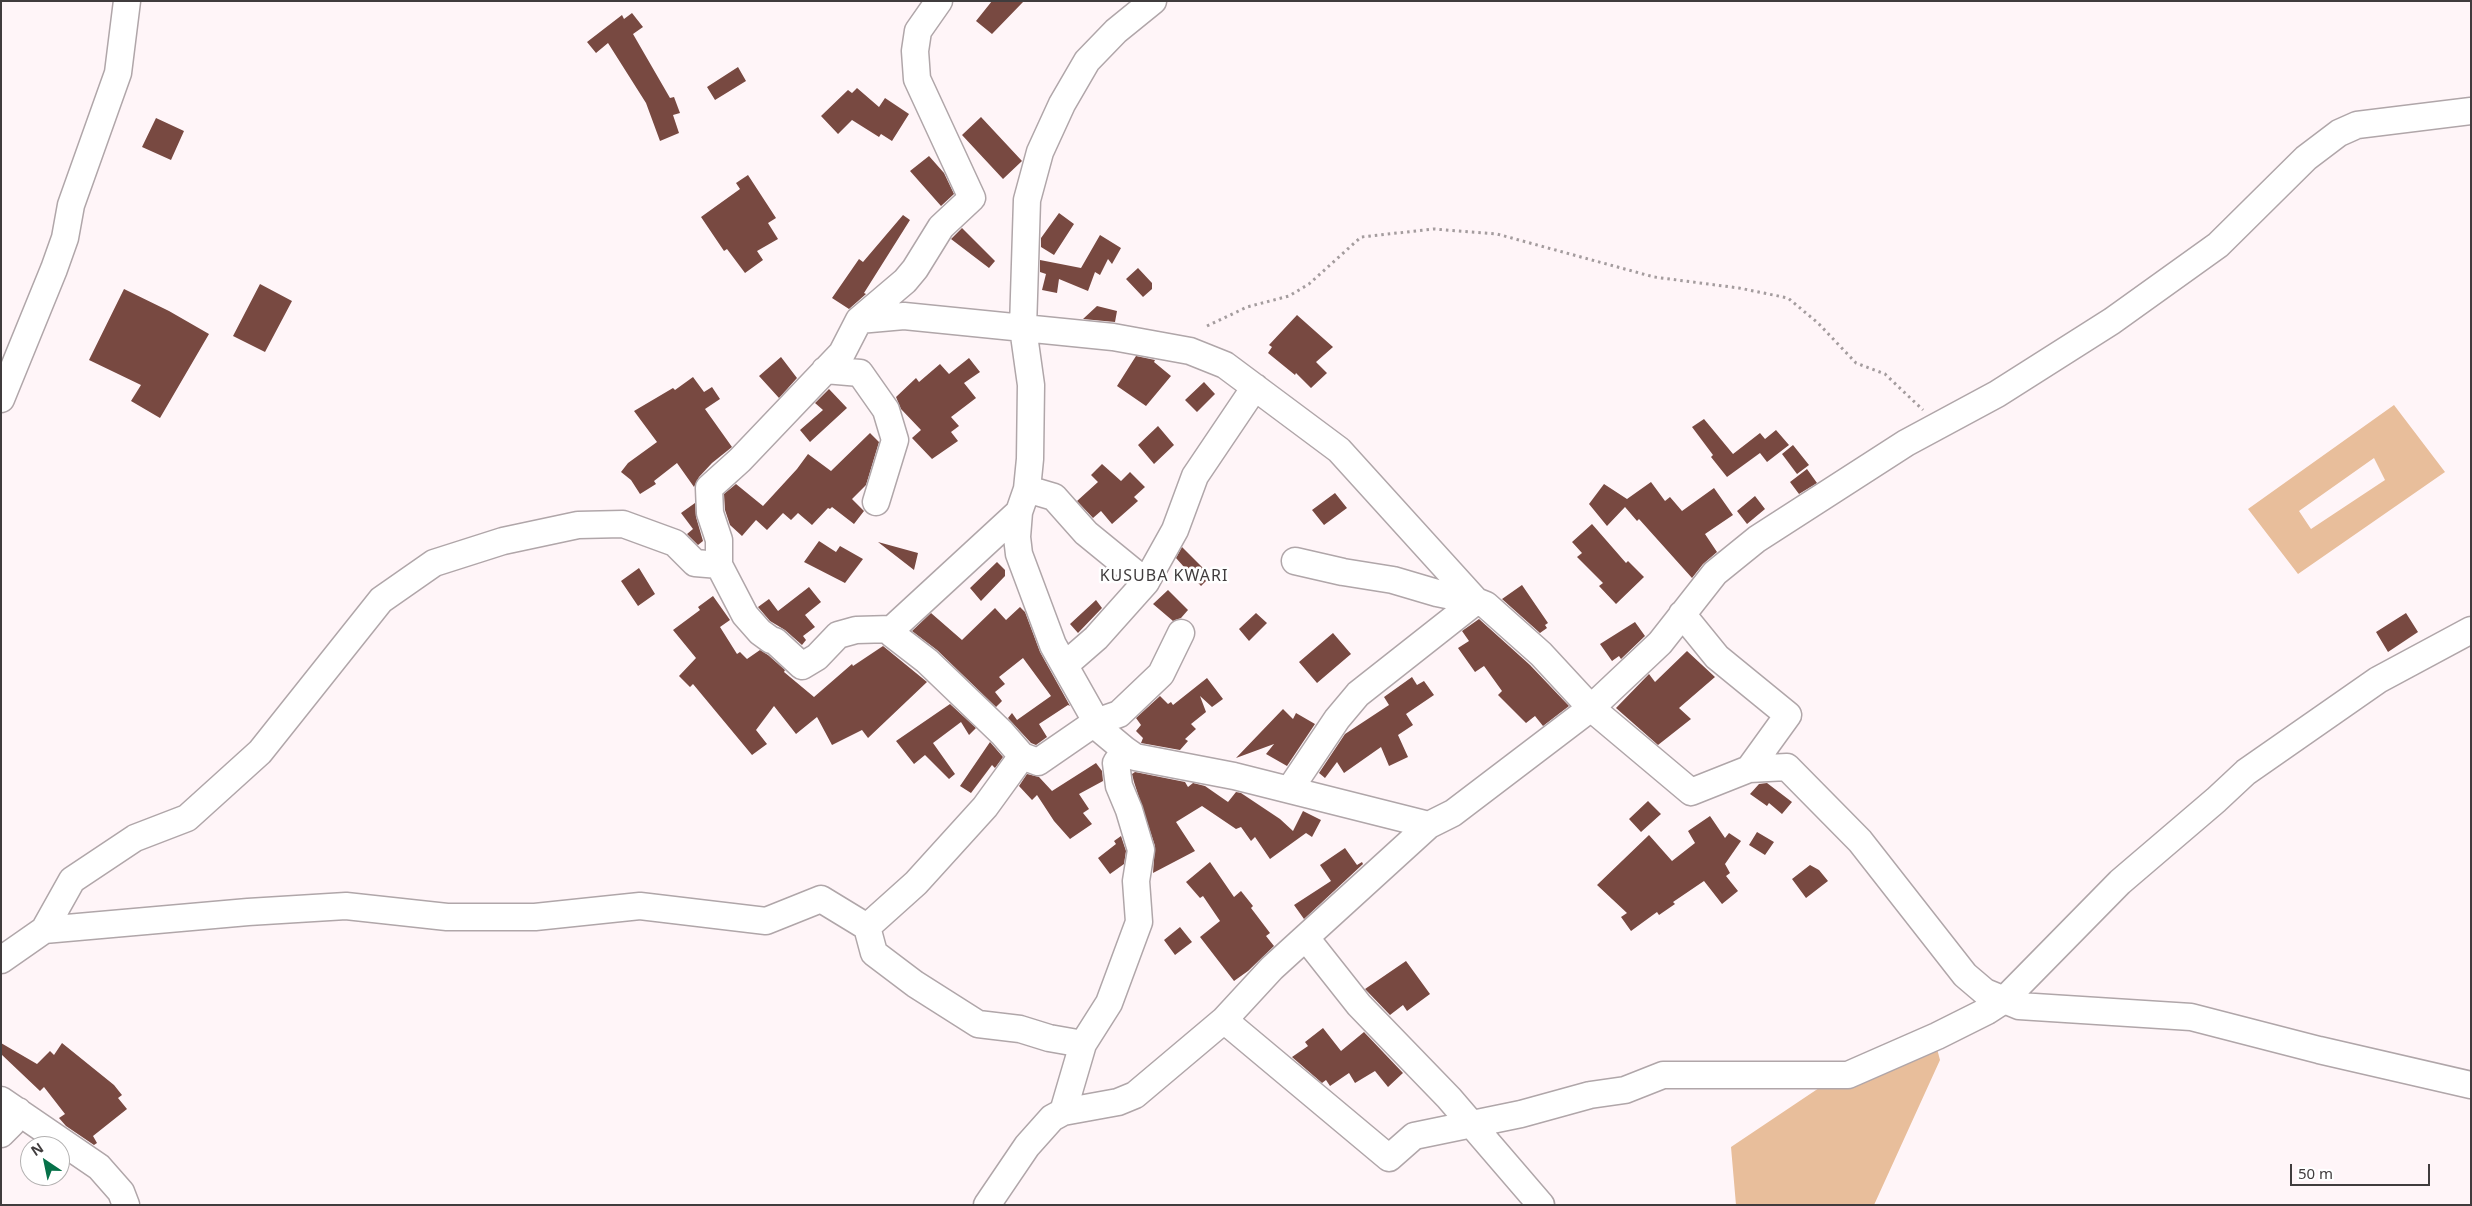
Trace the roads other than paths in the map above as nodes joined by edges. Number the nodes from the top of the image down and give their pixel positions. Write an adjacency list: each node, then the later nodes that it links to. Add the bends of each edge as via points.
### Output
1 (127, 1): 9 (street, via 118,73 71,205 57,261)
2 (939, 1): 5 (street, via 918,31 917,79 972,198 941,227 905,281)
3 (1153, 1): 6 (street, via 1086,61 1040,152 1026,200)
4 (2471, 111): 16 (street, via 2357,126 2339,133 2306,158 2210,250 2112,321 1997,394 1850,478 1757,540 1715,573)
5 (860, 320): 6 (street, via 904,316); 7 (street, via 842,353)
6 (1023, 328): 8 (street, via 1113,337 1190,351 1225,365); 10 (street, via 1031,385 1030,459)
7 (825, 370): 11 (street, via 860,373 886,410 895,440); 13 (street, via 709,488 710,513 719,540)
8 (1255, 387): 14 (street, via 1195,476 1175,530); 15 (street, via 1339,450)
9 (1, 399)
10 (1023, 500): 14 (street, via 1054,497 1086,533); 17 (street); 20 (street, via 1017,537 1019,554 1053,645)
11 (876, 502)
12 (1296, 560): 15 (street, via 1393,580)
13 (719, 564): 17 (street, via 745,615 760,632 802,666 817,657 838,635 856,630); 29 (street, via 695,564 675,543 623,524 578,524 503,541 434,564 381,600 260,752 188,818 134,838 72,880)
14 (1146, 582): 20 (street, via 1096,638)
15 (1476, 602): 21 (street, via 1486,605 1541,654); 26 (street, via 1358,694)
16 (1682, 614): 21 (street, via 1660,643); 25 (street, via 1717,657 1788,715)
17 (892, 629): 24 (street, via 892,634 934,668)
18 (2471, 630): 32 (street, via 2378,680 2246,772 2120,882)
19 (1181, 633): 22 (street, via 1161,674 1119,714)
20 (1065, 665): 22 (street)
21 (1591, 708): 25 (street, via 1691,792); 27 (street, via 1453,813)
22 (1096, 722): 23 (street); 24 (street, via 1038,762)
23 (1124, 750): 26 (street, via 1135,757); 34 (street, via 1116,762 1119,786 1141,850 1136,881 1139,922 1109,1003)
24 (1022, 756): 28 (street, via 966,828 916,883)
25 (1750, 769): 32 (street, via 1787,766 1860,840 1965,975 1985,992)
26 (1290, 789): 27 (street)
27 (1429, 825): 30 (street)
28 (867, 927): 29 (street, via 821,900 766,921 640,906 535,917 447,917 346,906); 34 (street, via 874,953 978,1024 1020,1029)
29 (44, 930): 31 (street)
30 (1306, 938): 33 (street, via 1272,968); 38 (street, via 1359,1005)
31 (1, 960)
32 (2004, 1000): 35 (street, via 2019,1006 2191,1017); 38 (street, via 1987,1012 1848,1075 1663,1076 1625,1090 1590,1095)
33 (1224, 1020): 37 (street, via 1135,1095 1118,1102); 38 (street, via 1388,1158 1414,1136)
34 (1082, 1044): 37 (street)
35 (2471, 1085)
36 (9, 1105): 39 (street, via 12,1123); 40 (street, via 99,1167 121,1192)
37 (1063, 1112): 41 (street, via 1044,1125)
38 (1471, 1124): 42 (street)
39 (1, 1134)
40 (126, 1205)
41 (986, 1205)
42 (1541, 1205)

